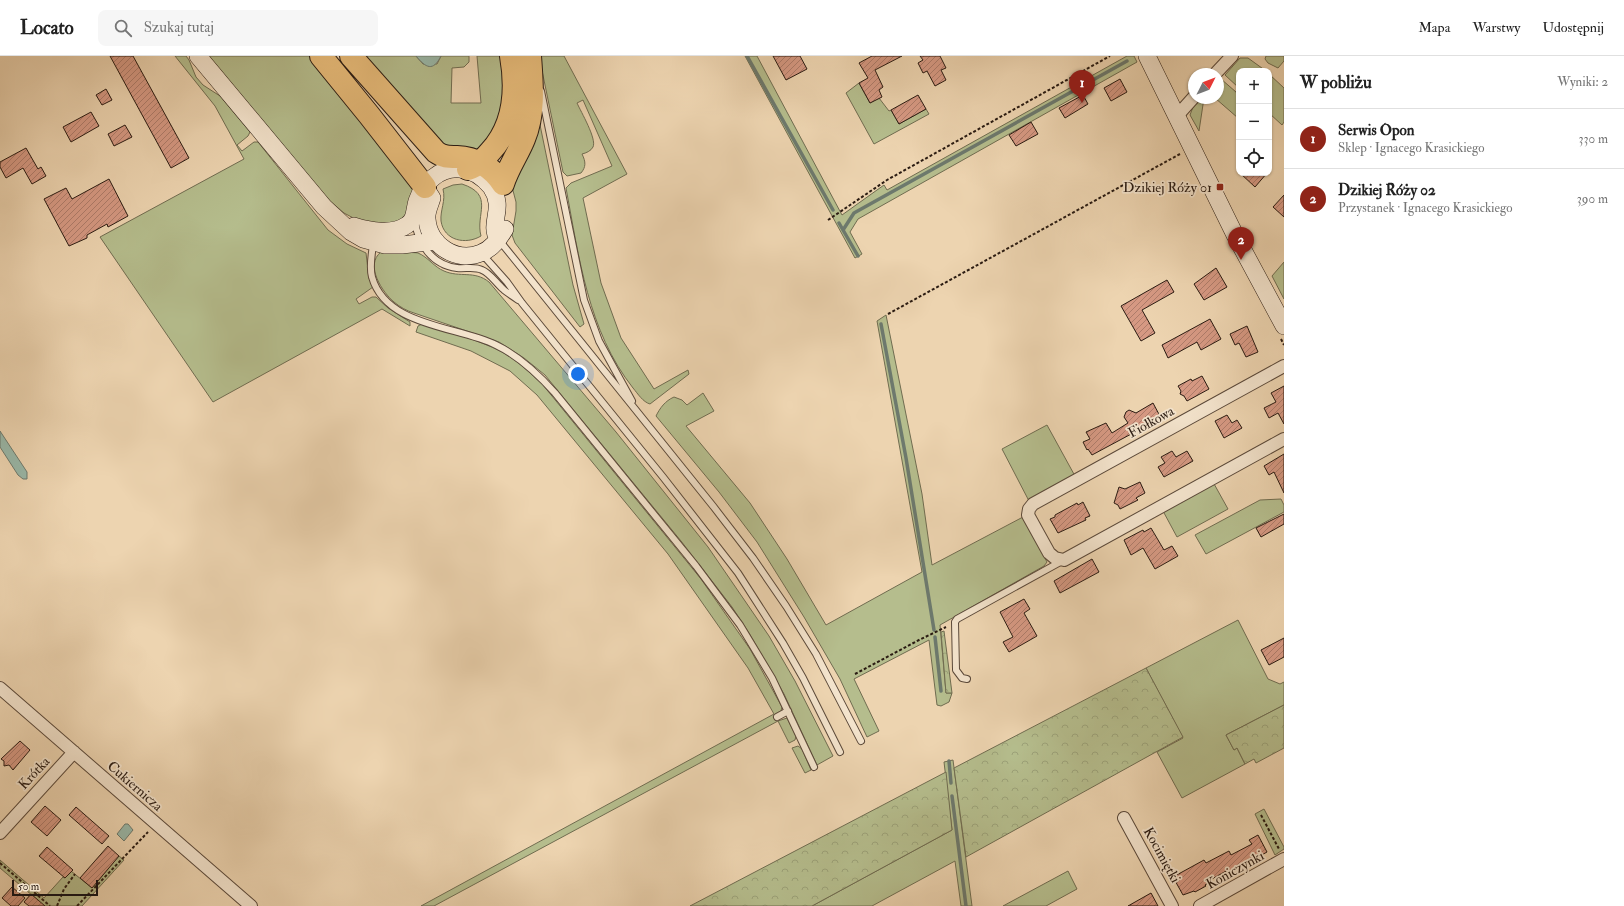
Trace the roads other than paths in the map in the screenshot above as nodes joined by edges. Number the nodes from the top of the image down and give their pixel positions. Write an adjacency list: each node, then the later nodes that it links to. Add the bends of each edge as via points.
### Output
1 (198, 56): 17 (main road, via 304,184)
2 (321, 56): 15 (highway)
3 (345, 56): 13 (highway)
4 (351, 56): 12 (highway, via 436,152 444,157 467,158)
5 (511, 56): 12 (highway, via 514,79 513,107 502,136 494,148)
6 (530, 56): 14 (highway, via 532,91 529,122); 25 (lane, via 543,100 584,300 599,341)
7 (1147, 56): 11 (main road)
8 (1232, 56): 9 (street)
9 (1221, 68)
10 (1188, 104): 11 (street)
11 (1176, 117): 23 (main road)
12 (473, 166): 13 (main road); 14 (highway, via 496,175); 18 (main road, via 474,172 494,193 498,205 494,231)
13 (442, 171): 15 (main road)
14 (503, 184): 18 (main road, via 508,198 509,216 506,228)
15 (425, 187): 16 (main road, via 418,199); 20 (main road, via 432,198 427,220)
16 (414, 218): 17 (main road, via 406,226 386,231 366,230); 20 (lane, via 416,231)
17 (337, 219): 19 (main road, via 356,236)
18 (498, 239): 21 (main road); 25 (lane)
19 (373, 242): 20 (main road, via 396,245); 30 (lane, via 370,263 372,277 377,288 394,307 417,320 495,344 520,360 555,393 720,598 757,651)
20 (429, 242): 21 (main road, via 455,255 470,256); 22 (lane, via 429,253 440,262 452,267 486,272)
21 (482, 253): 22 (lane)
22 (522, 303): 34 (lane, via 738,574 797,666)
23 (1284, 326)
24 (1284, 366): 27 (street, Fiołkowa, via 1032,504 1028,515 1049,553)
25 (642, 418): 32 (lane, via 733,531 786,606 816,654)
26 (1284, 439): 27 (street)
27 (1064, 560): 28 (lane, via 957,619 956,670 962,678)
28 (967, 679)
29 (0, 688): 33 (street, Cukiernicza)
30 (788, 711): 31 (lane); 35 (lane)
31 (777, 717)
32 (861, 741)
33 (74, 752): 37 (street, Krótka); 39 (street, Cukiernicza)
34 (840, 752)
35 (814, 767)
36 (1124, 818): 40 (street, Kocimiętki)
37 (0, 832)
38 (1284, 859): 41 (street, Koniczynki)
39 (251, 906)
40 (1172, 906)
41 (1200, 906)

